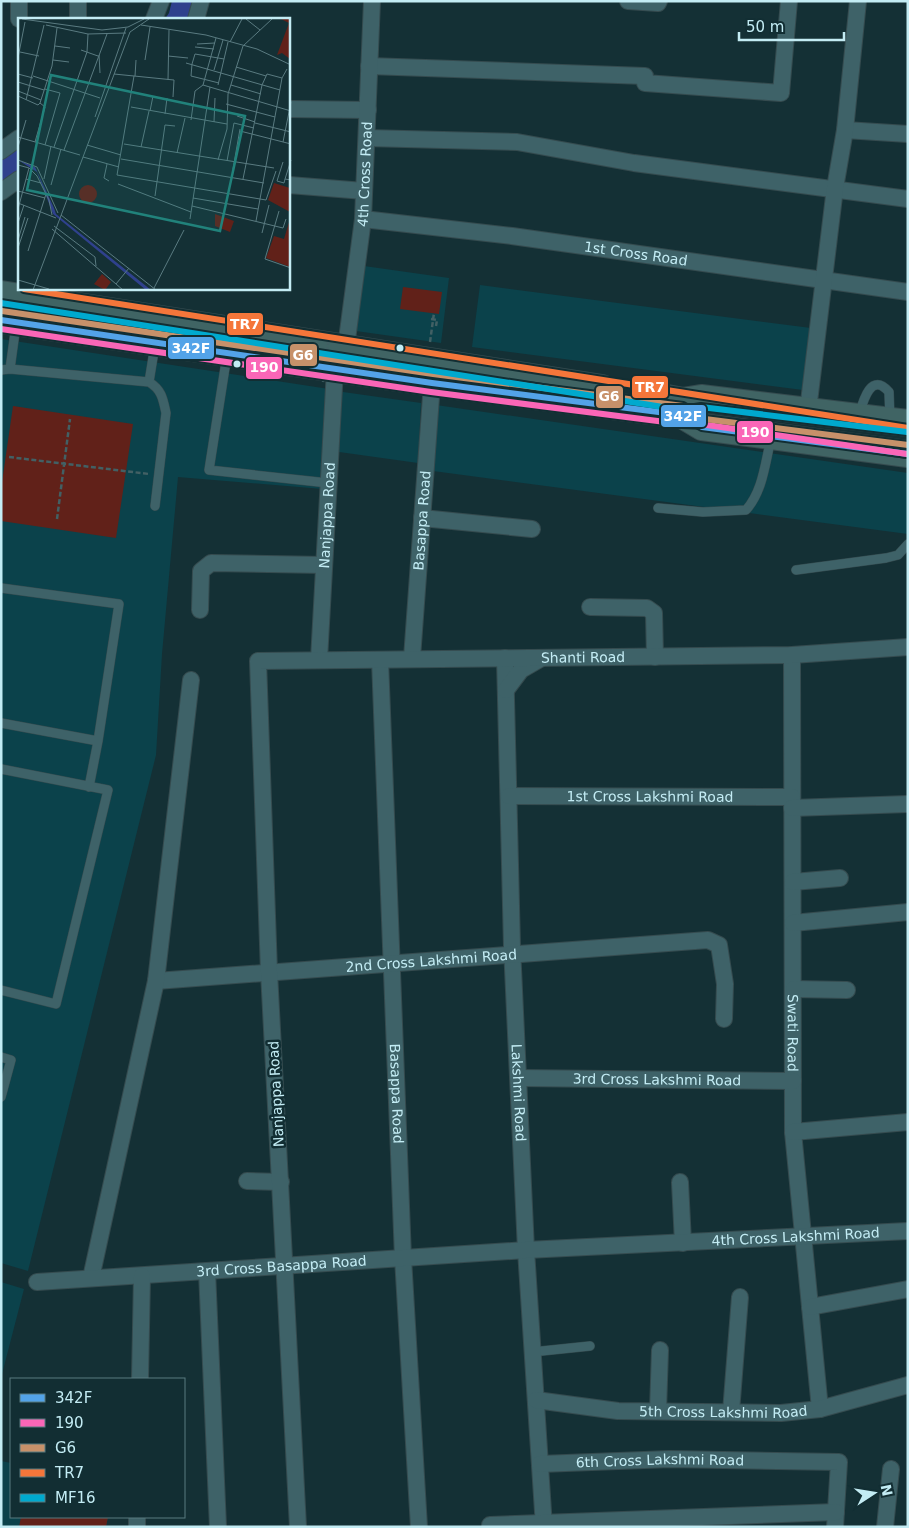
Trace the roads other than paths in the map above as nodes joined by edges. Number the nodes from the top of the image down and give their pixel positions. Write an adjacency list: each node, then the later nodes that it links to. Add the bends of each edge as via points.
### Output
1 (19, 1): 10 (street)
2 (78, 1): 11 (street)
3 (161, 1): 12 (street)
4 (201, 1): 13 (street)
5 (372, 1): 14 (street, 4th Cross Road)
6 (628, 1): 7 (street)
7 (659, 1)
8 (789, 1): 14 (street, via 781,94 645,83 645,76)
9 (858, 1): 17 (street)
10 (19, 18)
11 (78, 18)
12 (154, 18)
13 (196, 18)
14 (369, 66): 16 (street, 4th Cross Road)
15 (290, 109): 16 (street)
16 (368, 110): 19 (street, 4th Cross Road)
17 (845, 130): 18 (street); 24 (street)
18 (908, 134)
19 (368, 138): 24 (street, via 517,142 634,163); 25 (street, 4th Cross Road)
20 (18, 139): 21 (street)
21 (1, 151)
22 (18, 180): 26 (street)
23 (290, 186): 25 (street)
24 (835, 188): 27 (street); 29 (street)
25 (364, 191): 28 (street, 4th Cross Road)
26 (1, 192)
27 (908, 199)
28 (364, 219): 29 (street, 1st Cross Road, via 512,236); 35 (street, 4th Cross Road)
29 (823, 282): 30 (street, 1st Cross Road); 40 (street)
30 (908, 292)
31 (1, 294): 35 (main road)
32 (9, 321): 33 (main road); 36 (lane)
33 (155, 342): 34 (main road); 37 (lane)
34 (227, 352): 35 (main road); 45 (lane, via 209,470)
35 (333, 358): 38 (main road); 39 (main road); 45 (street, Nanjappa Road)
36 (5, 370): 37 (lane)
37 (149, 382): 46 (lane, via 159,388 166,413)
38 (432, 383): 39 (main road); 48 (street, Basappa Road)
39 (695, 410): 40 (main road, via 701,398); 41 (main road); 42 (main road, via 702,427); 43 (main road)
40 (808, 410): 41 (main road, via 859,415)
41 (902, 426)
42 (772, 436): 44 (main road); 47 (lane, via 759,489 746,510 703,512)
43 (908, 445)
44 (908, 454)
45 (328, 483): 51 (street, Nanjappa Road)
46 (154, 506)
47 (658, 508)
48 (422, 518): 49 (street); 59 (street, Basappa Road)
49 (532, 529)
50 (908, 544): 52 (lane, via 898,555 886,558)
51 (324, 565): 55 (street, via 211,563 201,571); 62 (street, Nanjappa Road)
52 (796, 570)
53 (1, 588): 68 (lane, via 119,604)
54 (590, 607): 58 (street, via 647,608 654,613)
55 (200, 610)
56 (908, 647): 57 (street, Shanti Road)
57 (792, 655): 58 (street, Shanti Road); 72 (street, Swati Road)
58 (655, 656): 61 (street, Shanti Road)
59 (412, 658): 60 (street, Shanti Road); 63 (street, Shanti Road)
60 (504, 658): 61 (street, Shanti Road); 66 (street, Lakshmi Road)
61 (542, 658): 66 (street, via 521,670)
62 (319, 660): 63 (street, Shanti Road); 64 (street, Shanti Road)
63 (380, 660): 79 (street, Basappa Road)
64 (258, 661): 80 (street, Nanjappa Road)
65 (191, 680): 81 (street)
66 (506, 690): 71 (street, Lakshmi Road)
67 (1, 723): 68 (lane)
68 (98, 741): 70 (lane)
69 (1, 769): 70 (lane)
70 (89, 787): 83 (lane, via 108,790 56,1004)
71 (509, 796): 72 (street, 1st Cross Lakshmi Road); 78 (street, Lakshmi Road)
72 (792, 803): 73 (street, 1st Cross Lakshmi Road); 75 (street, Swati Road)
73 (908, 804)
74 (840, 878): 75 (street)
75 (793, 882): 77 (street, Swati Road)
76 (908, 912): 77 (street)
77 (794, 923): 82 (street, Swati Road)
78 (512, 954): 79 (street, 2nd Cross Lakshmi Road); 85 (street, 2nd Cross Lakshmi Road, via 708,940 719,945 725,984); 87 (street, Lakshmi Road)
79 (392, 962): 80 (street, 2nd Cross Lakshmi Road); 99 (street, Basappa Road)
80 (268, 972): 81 (street, 2nd Cross Lakshmi Road); 93 (street, Nanjappa Road)
81 (156, 981): 103 (street)
82 (794, 988): 84 (street); 88 (street, Swati Road)
83 (1, 990)
84 (847, 990)
85 (724, 1019)
86 (1, 1057): 89 (lane, via 11,1060)
87 (519, 1078): 88 (street, 3rd Cross Lakshmi Road); 98 (street, Lakshmi Road)
88 (793, 1081): 91 (street, Swati Road)
89 (1, 1097)
90 (908, 1122): 91 (street)
91 (793, 1132): 96 (street, Swati Road)
92 (246, 1182): 93 (street)
93 (281, 1182): 100 (street, Nanjappa Road)
94 (680, 1182): 97 (street)
95 (908, 1231): 96 (street, 4th Cross Lakshmi Road)
96 (803, 1238): 97 (street, 4th Cross Lakshmi Road); 107 (street, Swati Road)
97 (683, 1243): 98 (street, 4th Cross Lakshmi Road)
98 (526, 1250): 99 (street, 3rd Cross Basappa Road); 110 (street, Lakshmi Road)
99 (403, 1258): 100 (street, 3rd Cross Basappa Road); 125 (street, Basappa Road)
100 (286, 1266): 101 (street, 3rd Cross Basappa Road); 124 (street, Nanjappa Road)
101 (207, 1271): 102 (street, 3rd Cross Basappa Road); 123 (street)
102 (142, 1276): 103 (street, 3rd Cross Basappa Road); 111 (street)
103 (92, 1278): 104 (street, 3rd Cross Basappa Road)
104 (37, 1282)
105 (908, 1290): 107 (street)
106 (740, 1297): 116 (street)
107 (810, 1307): 114 (street, Swati Road)
108 (590, 1346): 110 (lane)
109 (660, 1350): 115 (street)
110 (532, 1352): 113 (street, Lakshmi Road)
111 (140, 1378)
112 (908, 1385): 114 (street, 5th Cross Lakshmi Road)
113 (536, 1400): 115 (street, 5th Cross Lakshmi Road, via 618,1411); 117 (street, Lakshmi Road)
114 (820, 1409): 116 (street, 5th Cross Lakshmi Road, via 781,1413)
115 (658, 1411): 116 (street, 5th Cross Lakshmi Road)
116 (732, 1412)
117 (540, 1464): 120 (street, 6th Cross Lakshmi Road, via 670,1458 840,1462); 122 (street, Lakshmi Road)
118 (891, 1469): 126 (street)
119 (789, 1520): 120 (street); 122 (street)
120 (836, 1520)
121 (490, 1525): 122 (street)
122 (544, 1525)
123 (218, 1527)
124 (298, 1527)
125 (419, 1527)
126 (885, 1527)

